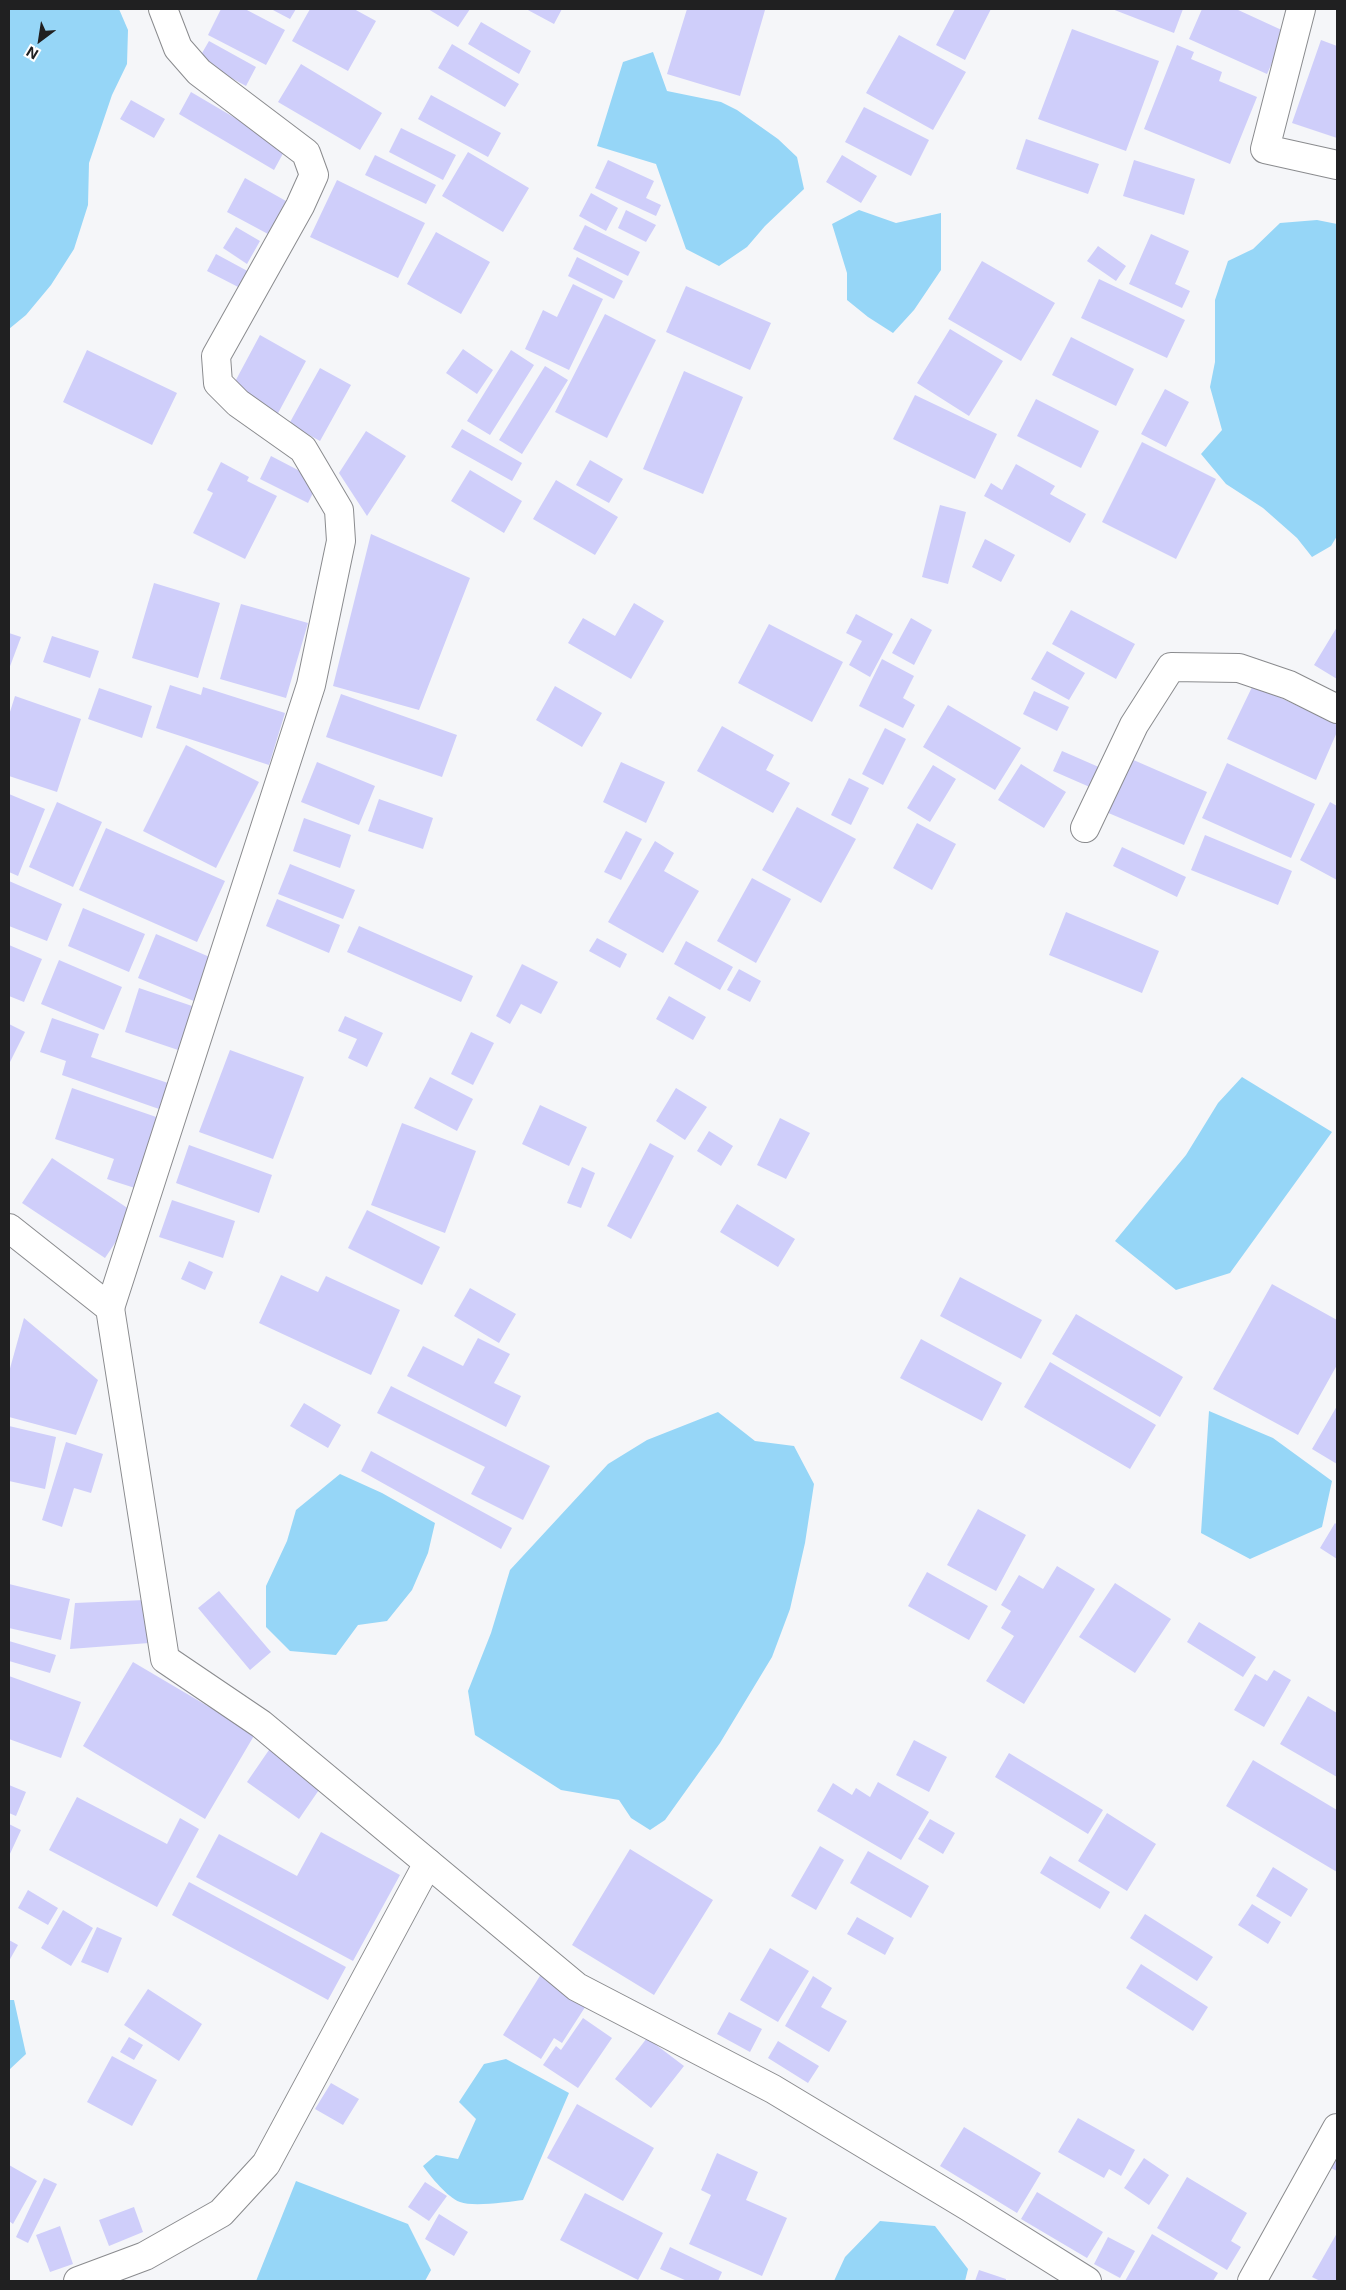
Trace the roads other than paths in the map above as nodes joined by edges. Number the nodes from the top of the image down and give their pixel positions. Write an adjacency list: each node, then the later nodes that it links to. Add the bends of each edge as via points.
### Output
1 (163, 9): 7 (street, via 178,48 199,72 306,153 314,174 300,206 216,356 218,383 238,403 303,449 340,510 341,542 311,685)
2 (1301, 9): 3 (street, via 1265,149)
3 (1337, 165)
4 (1337, 709): 5 (street, via 1289,685 1239,668 1171,667 1134,725)
5 (1084, 828)
6 (9, 1228): 7 (street)
7 (110, 1308): 8 (street, via 165,1659 261,1724)
8 (428, 1863): 10 (street, via 266,2164 221,2213 145,2256); 11 (street, via 577,1986 773,2089)
9 (1337, 2128): 12 (street)
10 (78, 2281)
11 (1087, 2281)
12 (1252, 2281)

